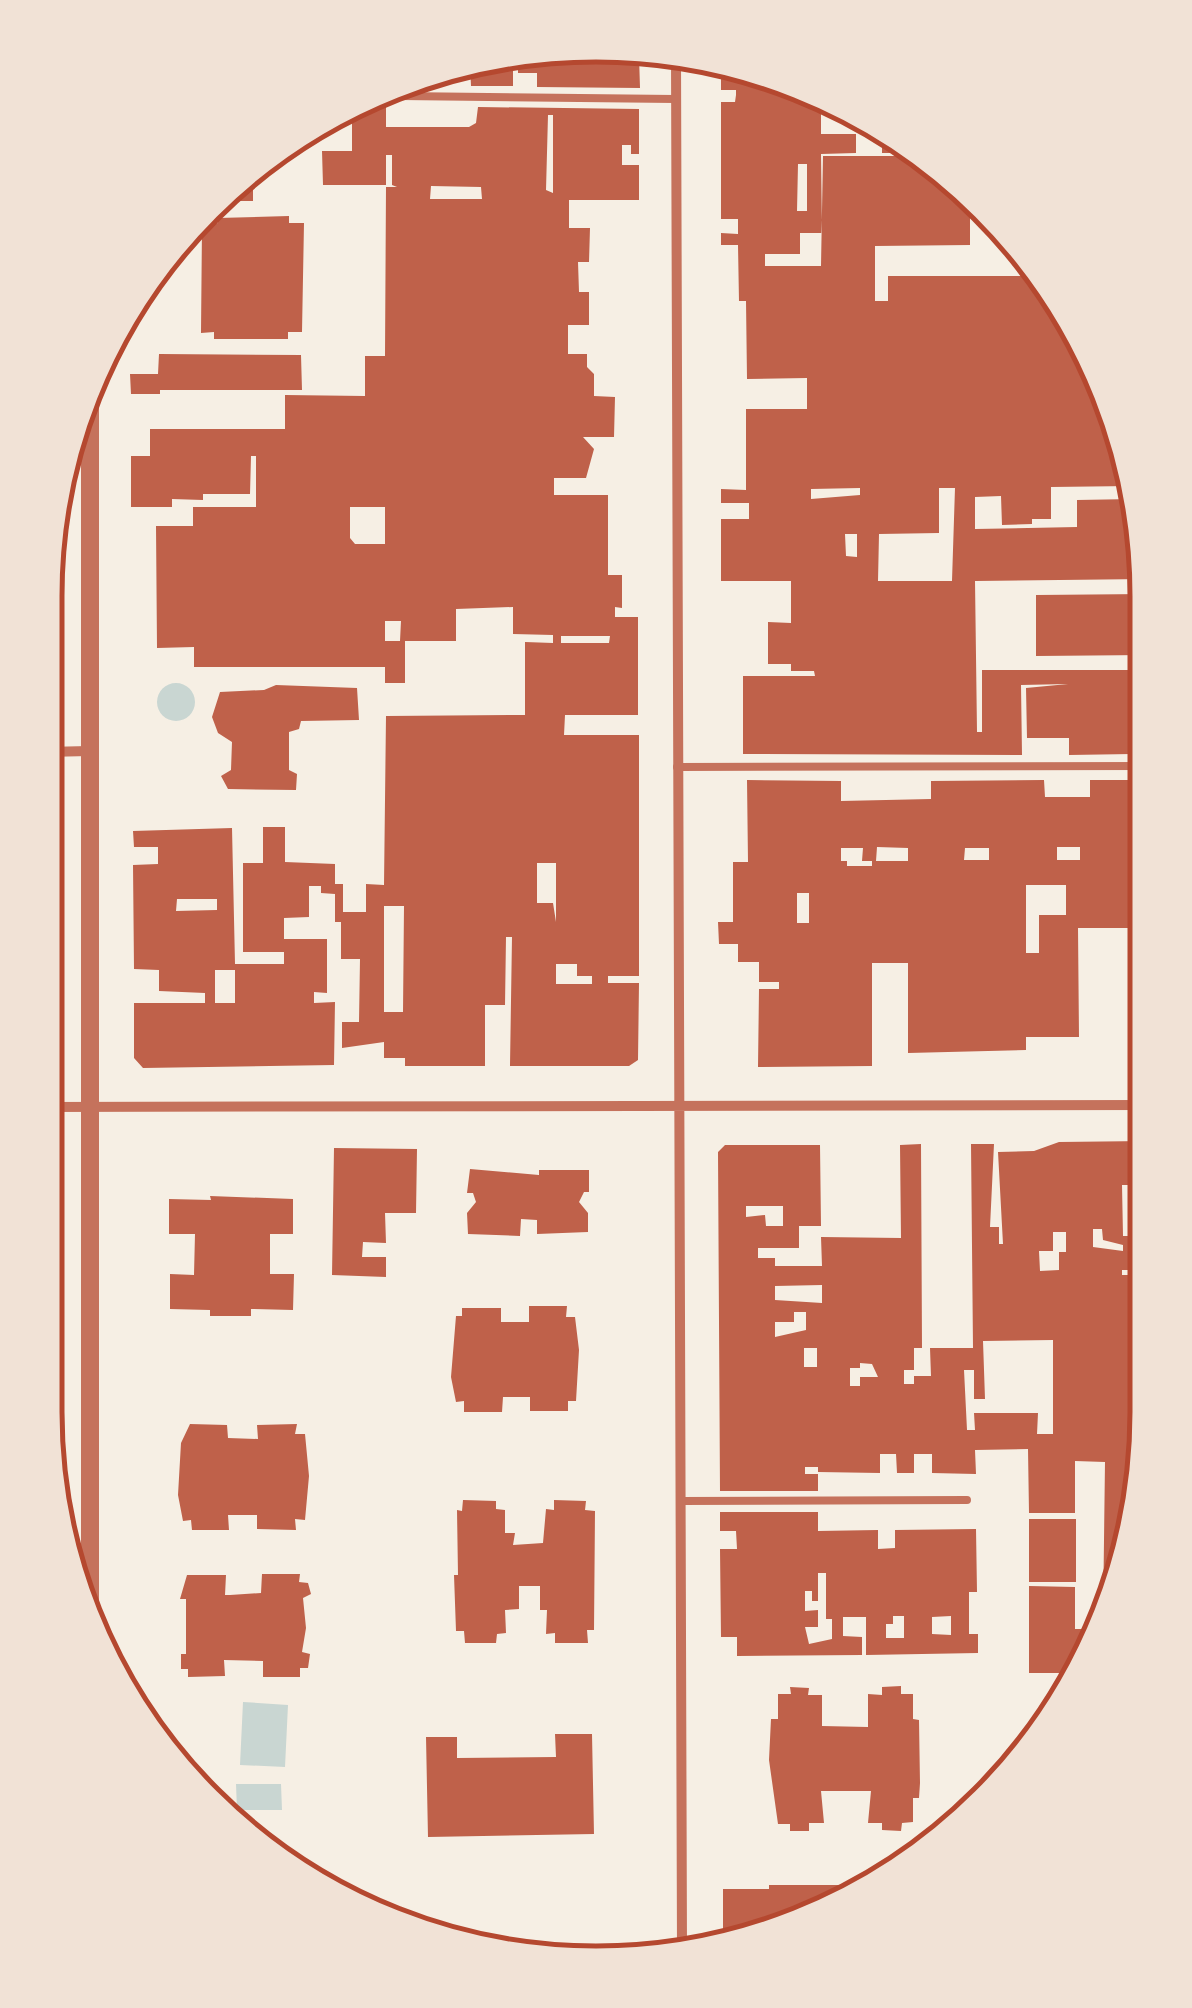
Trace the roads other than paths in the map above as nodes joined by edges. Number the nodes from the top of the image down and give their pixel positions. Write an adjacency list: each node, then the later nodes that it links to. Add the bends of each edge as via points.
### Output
1 (676, 69): 3 (street)
2 (411, 96): 3 (lane)
3 (676, 99): 8 (street)
4 (82, 456): 5 (street)
5 (89, 751): 6 (street); 12 (street)
6 (62, 752)
7 (1130, 766): 8 (lane)
8 (677, 767): 9 (street)
9 (680, 1105): 10 (street); 12 (street); 14 (street)
10 (1130, 1105)
11 (62, 1107): 12 (street)
12 (89, 1107): 15 (street)
13 (967, 1500): 14 (lane)
14 (680, 1502): 16 (street)
15 (90, 1579)
16 (682, 1938)

